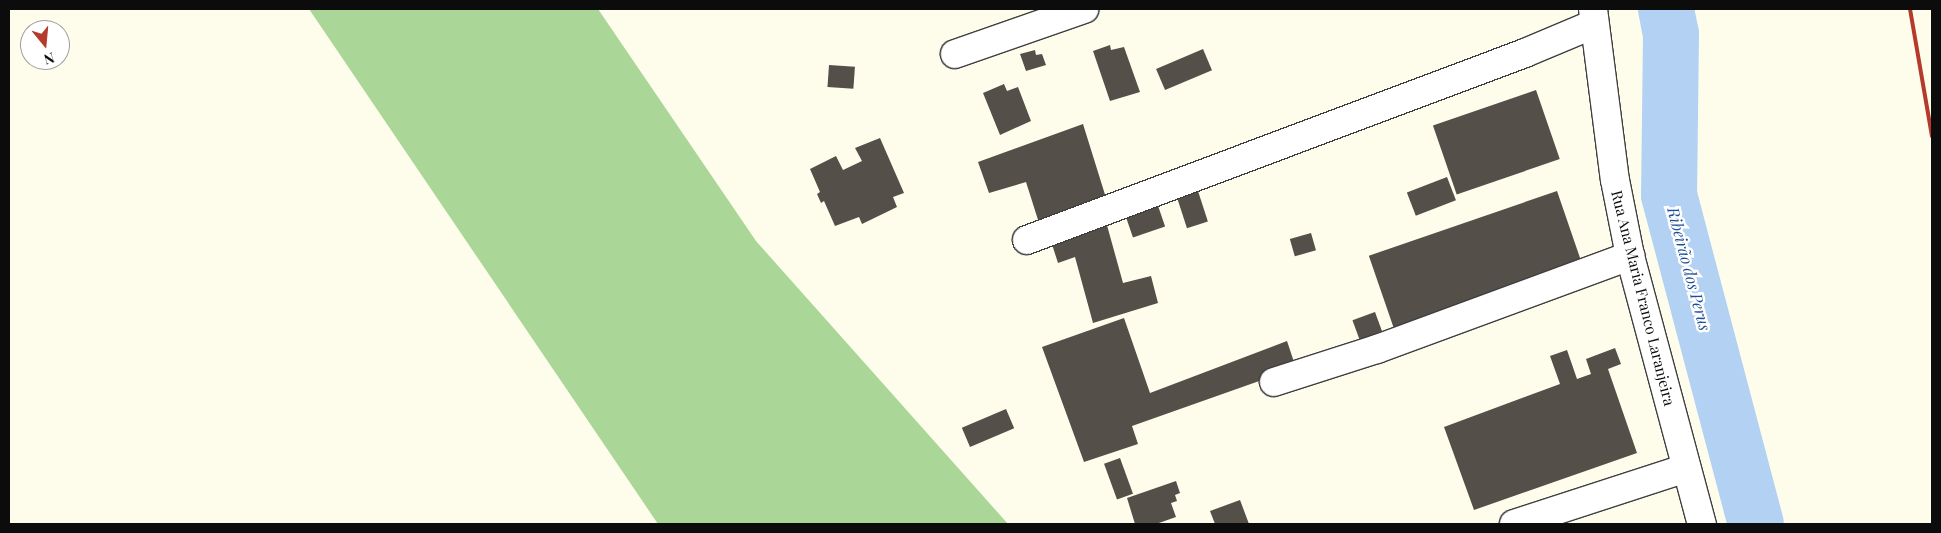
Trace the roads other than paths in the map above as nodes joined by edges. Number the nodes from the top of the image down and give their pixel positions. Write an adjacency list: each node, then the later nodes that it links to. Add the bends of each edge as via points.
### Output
1 (1084, 9): 3 (street)
2 (1594, 16): 4 (street, via 1525,54); 5 (street, Rua Ana Maria Franco Laranjeira, via 1614,180)
3 (955, 54)
4 (1027, 240)
5 (1630, 256): 6 (street, via 1377,349); 7 (street, Rua Ana Maria Franco Laranjeira)
6 (1274, 382)
7 (1686, 468): 8 (street); 9 (street, Rua Ana Maria Franco Laranjeira)
8 (1514, 524)
9 (1702, 524)

